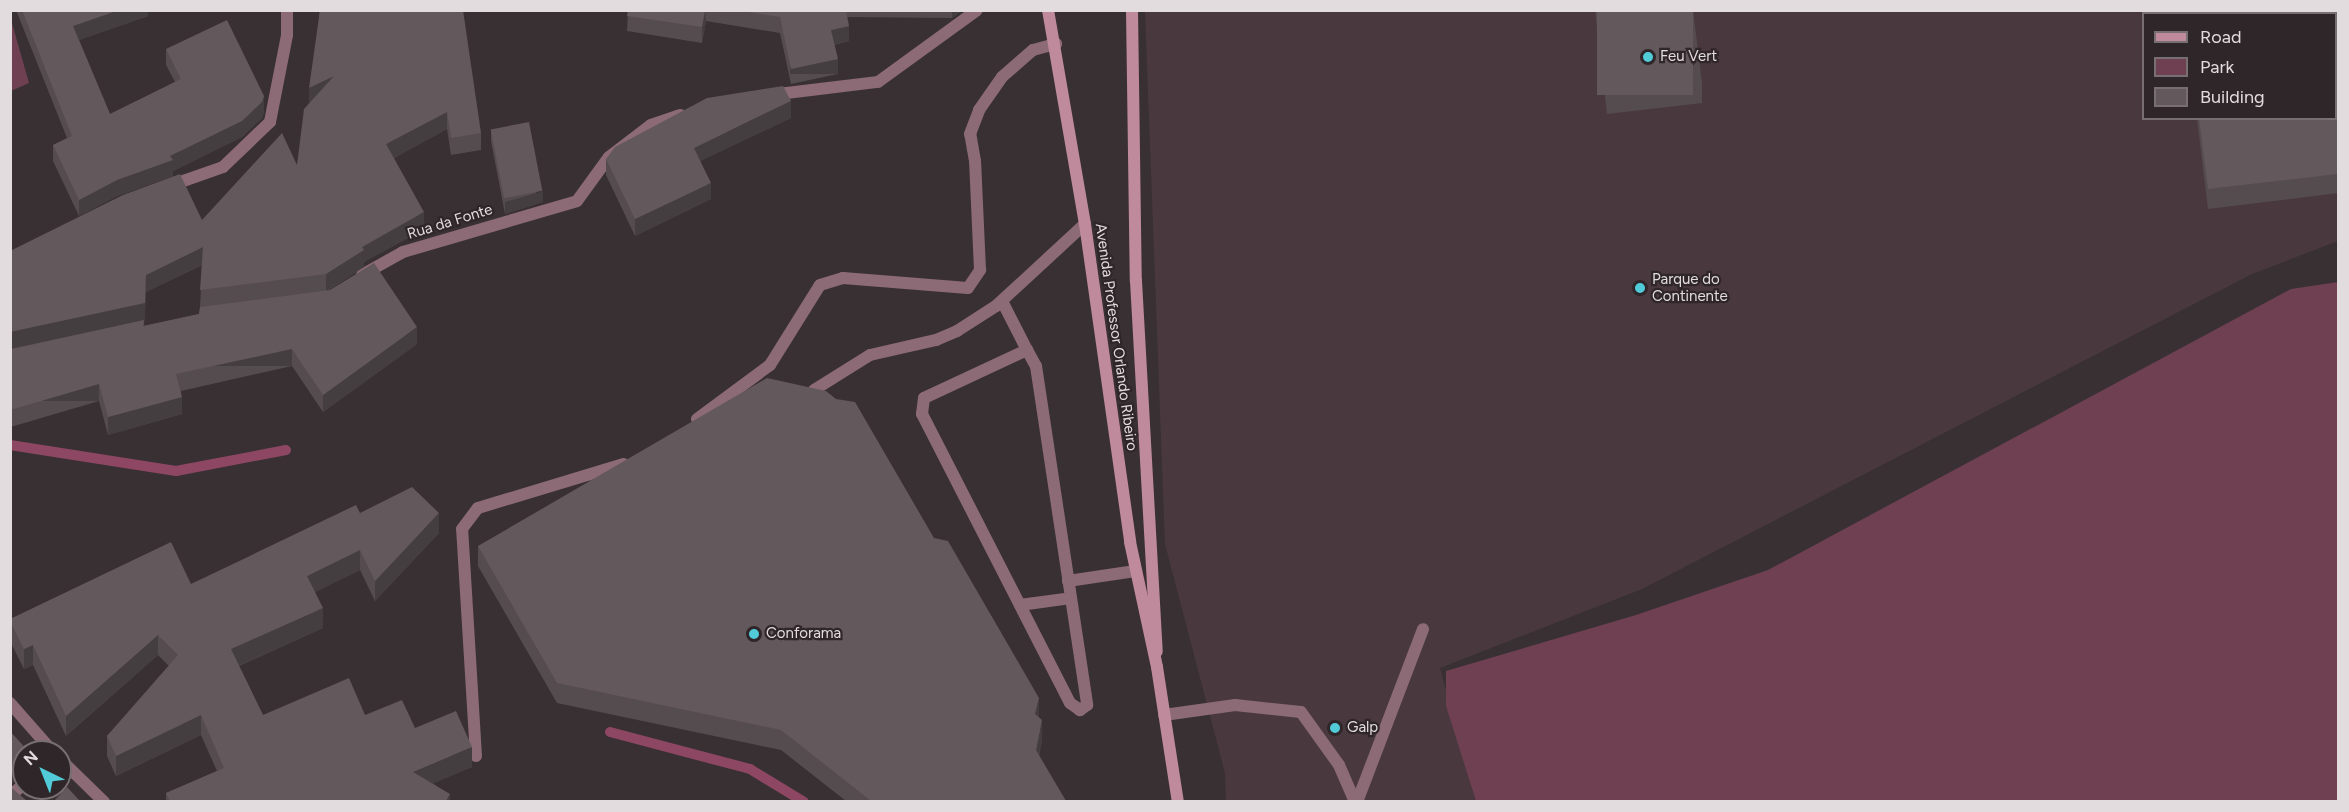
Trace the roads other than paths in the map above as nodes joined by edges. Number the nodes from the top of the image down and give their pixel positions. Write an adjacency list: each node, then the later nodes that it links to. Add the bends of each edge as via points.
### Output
1 (287, 10): 8 (street, via 287,35 270,122 223,167)
2 (977, 10): 6 (street, via 878,82)
3 (1048, 10): 5 (main road, Avenida Professor Orlando Ribeiro)
4 (1132, 10): 21 (main road, Avenida Professor Orlando Ribeiro, via 1136,281)
5 (1056, 44): 9 (main road, Avenida Professor Orlando Ribeiro); 14 (street, via 1033,50 1002,77 979,110 970,134 975,161 980,270 968,288 843,278 820,285 770,365)
6 (756, 97)
7 (692, 111): 10 (street, Rua da Fonte, via 651,125 609,157 577,201 403,252)
8 (151, 193)
9 (1085, 224): 11 (street); 16 (main road, Avenida Professor Orlando Ribeiro)
10 (353, 281)
11 (1002, 301): 12 (street); 13 (street, via 957,331 936,340 870,355)
12 (1027, 350): 17 (street, via 1036,366); 19 (street, via 924,398 922,406 922,414)
13 (814, 390)
14 (685, 428)
15 (639, 456): 25 (street, via 580,480 478,508 462,529)
16 (1135, 571): 17 (street); 21 (main road, Avenida Professor Orlando Ribeiro)
17 (1068, 581): 18 (street)
18 (1071, 598): 19 (street); 19 (street, via 1087,705 1080,710 1070,703)
19 (1020, 605)
20 (1424, 629): 29 (street)
21 (1157, 668): 23 (main road, Avenida Professor Orlando Ribeiro)
22 (10, 703): 24 (street)
23 (1164, 715): 28 (main road, Avenida Professor Orlando Ribeiro); 29 (street, via 1234,705 1301,712 1339,765)
24 (42, 740)
25 (476, 756)
26 (72, 770): 27 (street)
27 (104, 801)
28 (1178, 801)
29 (1356, 801)

